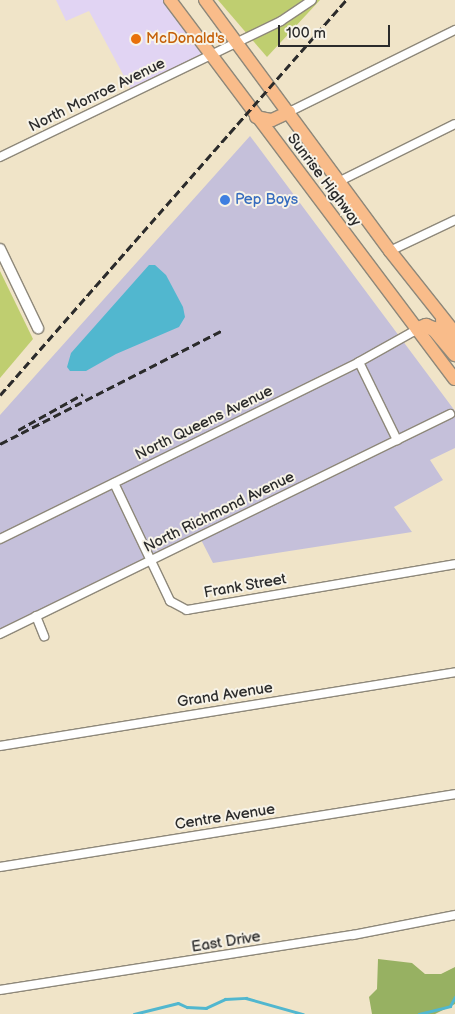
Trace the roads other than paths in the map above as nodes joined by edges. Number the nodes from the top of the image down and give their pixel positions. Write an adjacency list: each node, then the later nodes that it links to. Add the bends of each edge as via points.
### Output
1 (170, 0): 6 (highway, Sunrise Highway)
2 (205, 0): 5 (highway, Sunrise Highway)
3 (312, 0): 5 (street, North Monroe Avenue, via 290,17)
4 (455, 30): 7 (street)
5 (236, 42): 6 (street, North Monroe Avenue); 7 (highway, Sunrise Highway)
6 (209, 56): 8 (highway, Sunrise Highway); 10 (street, North Monroe Avenue)
7 (289, 112): 8 (highway, via 272,120); 11 (highway, Sunrise Highway)
8 (256, 117): 17 (highway, Sunrise Highway)
9 (455, 124): 11 (street)
10 (0, 157)
11 (340, 181): 14 (highway, Sunrise Highway)
12 (455, 220): 14 (street)
13 (0, 249): 16 (street)
14 (390, 252): 15 (highway, Sunrise Highway)
15 (449, 318): 18 (highway); 19 (highway, Sunrise Highway)
16 (38, 328)
17 (418, 329): 20 (highway, via 426,326 434,329); 21 (street, North Queens Avenue); 22 (highway, Sunrise Highway)
18 (455, 332)
19 (455, 337)
20 (455, 354)
21 (359, 362): 24 (street); 25 (street, North Queens Avenue)
22 (455, 378)
23 (450, 414): 24 (street, North Richmond Avenue)
24 (397, 440): 27 (street, North Richmond Avenue)
25 (114, 483): 26 (street, North Queens Avenue); 27 (street, Frank Street)
26 (0, 539)
27 (151, 560): 28 (street, Frank Street, via 170,601 191,611); 29 (street, North Richmond Avenue)
28 (455, 564)
29 (36, 616): 30 (street, North Richmond Avenue); 31 (street)
30 (0, 634)
31 (44, 636)
32 (455, 672): 33 (street, Grand Avenue)
33 (0, 746)
34 (455, 794): 35 (street, Centre Avenue)
35 (0, 867)
36 (455, 915): 37 (street, East Drive, via 343,937)
37 (0, 990)

